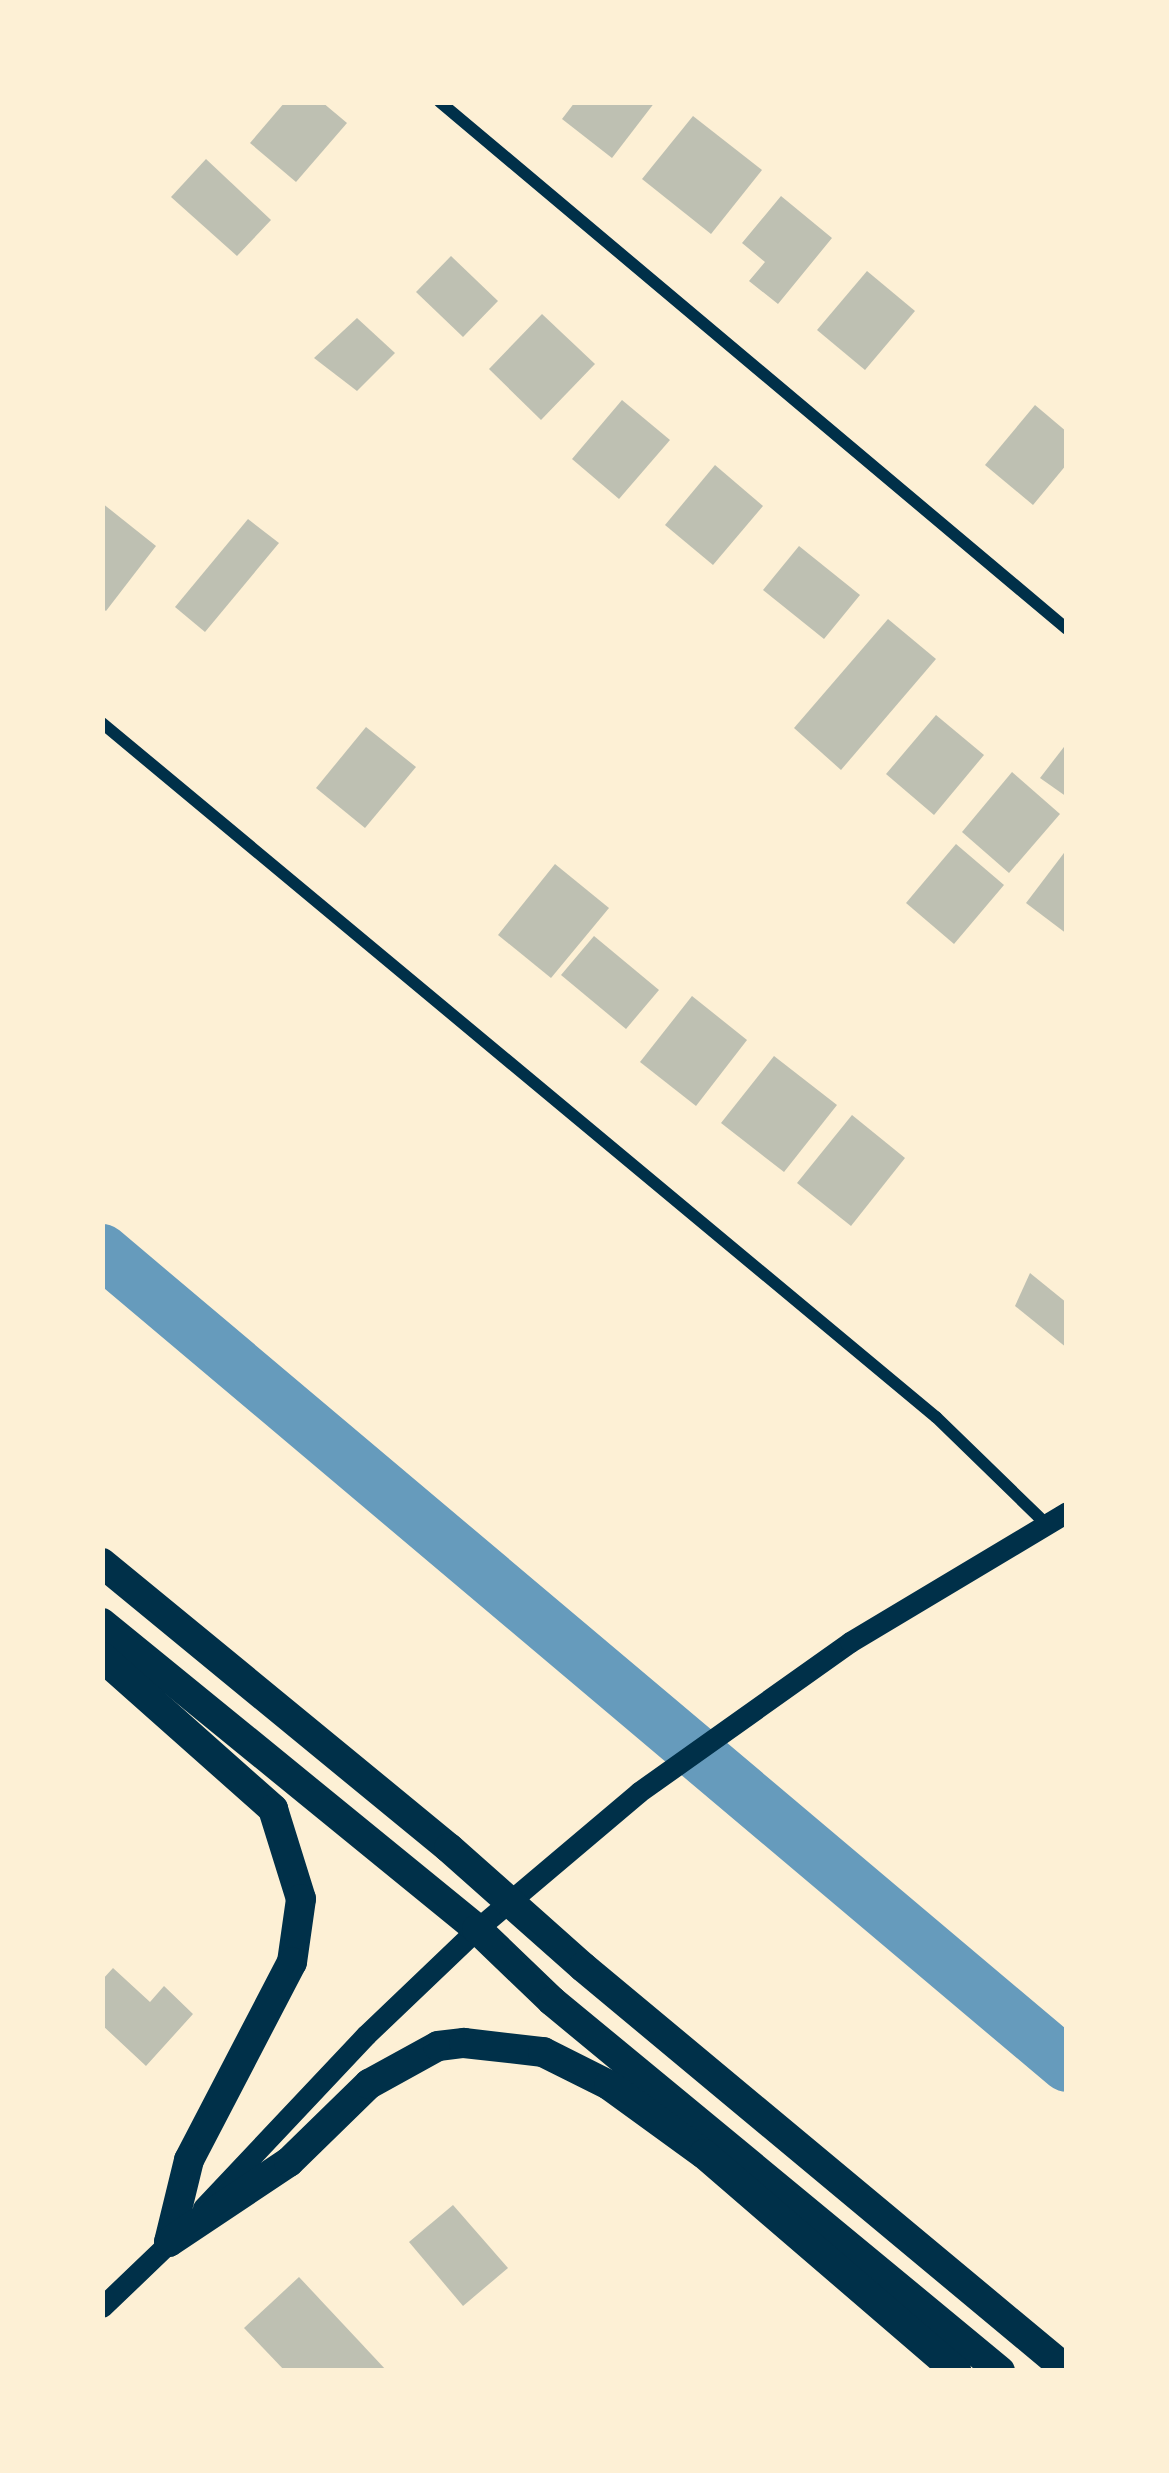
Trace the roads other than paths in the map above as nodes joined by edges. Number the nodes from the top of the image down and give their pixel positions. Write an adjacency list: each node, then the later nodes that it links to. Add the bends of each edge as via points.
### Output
1 (440, 102): 2 (street)
2 (1067, 629)
3 (102, 723): 5 (street, via 936,1417)
4 (1067, 1512): 5 (street)
5 (1046, 1524): 9 (street, via 850,1642 639,1792)
6 (102, 1564): 9 (main road)
7 (102, 1623): 10 (main road)
8 (102, 1657): 11 (main road, via 272,1809 301,1899 292,1962 189,2160)
9 (509, 1904): 10 (street); 13 (main road)
10 (477, 1929): 11 (street); 15 (main road, via 552,2001)
11 (170, 2242): 12 (street); 14 (main road, via 289,2162 369,2084 438,2046 543,2052 609,2085 704,2154)
12 (102, 2307)
13 (1067, 2370)
14 (956, 2371)
15 (1000, 2371)

